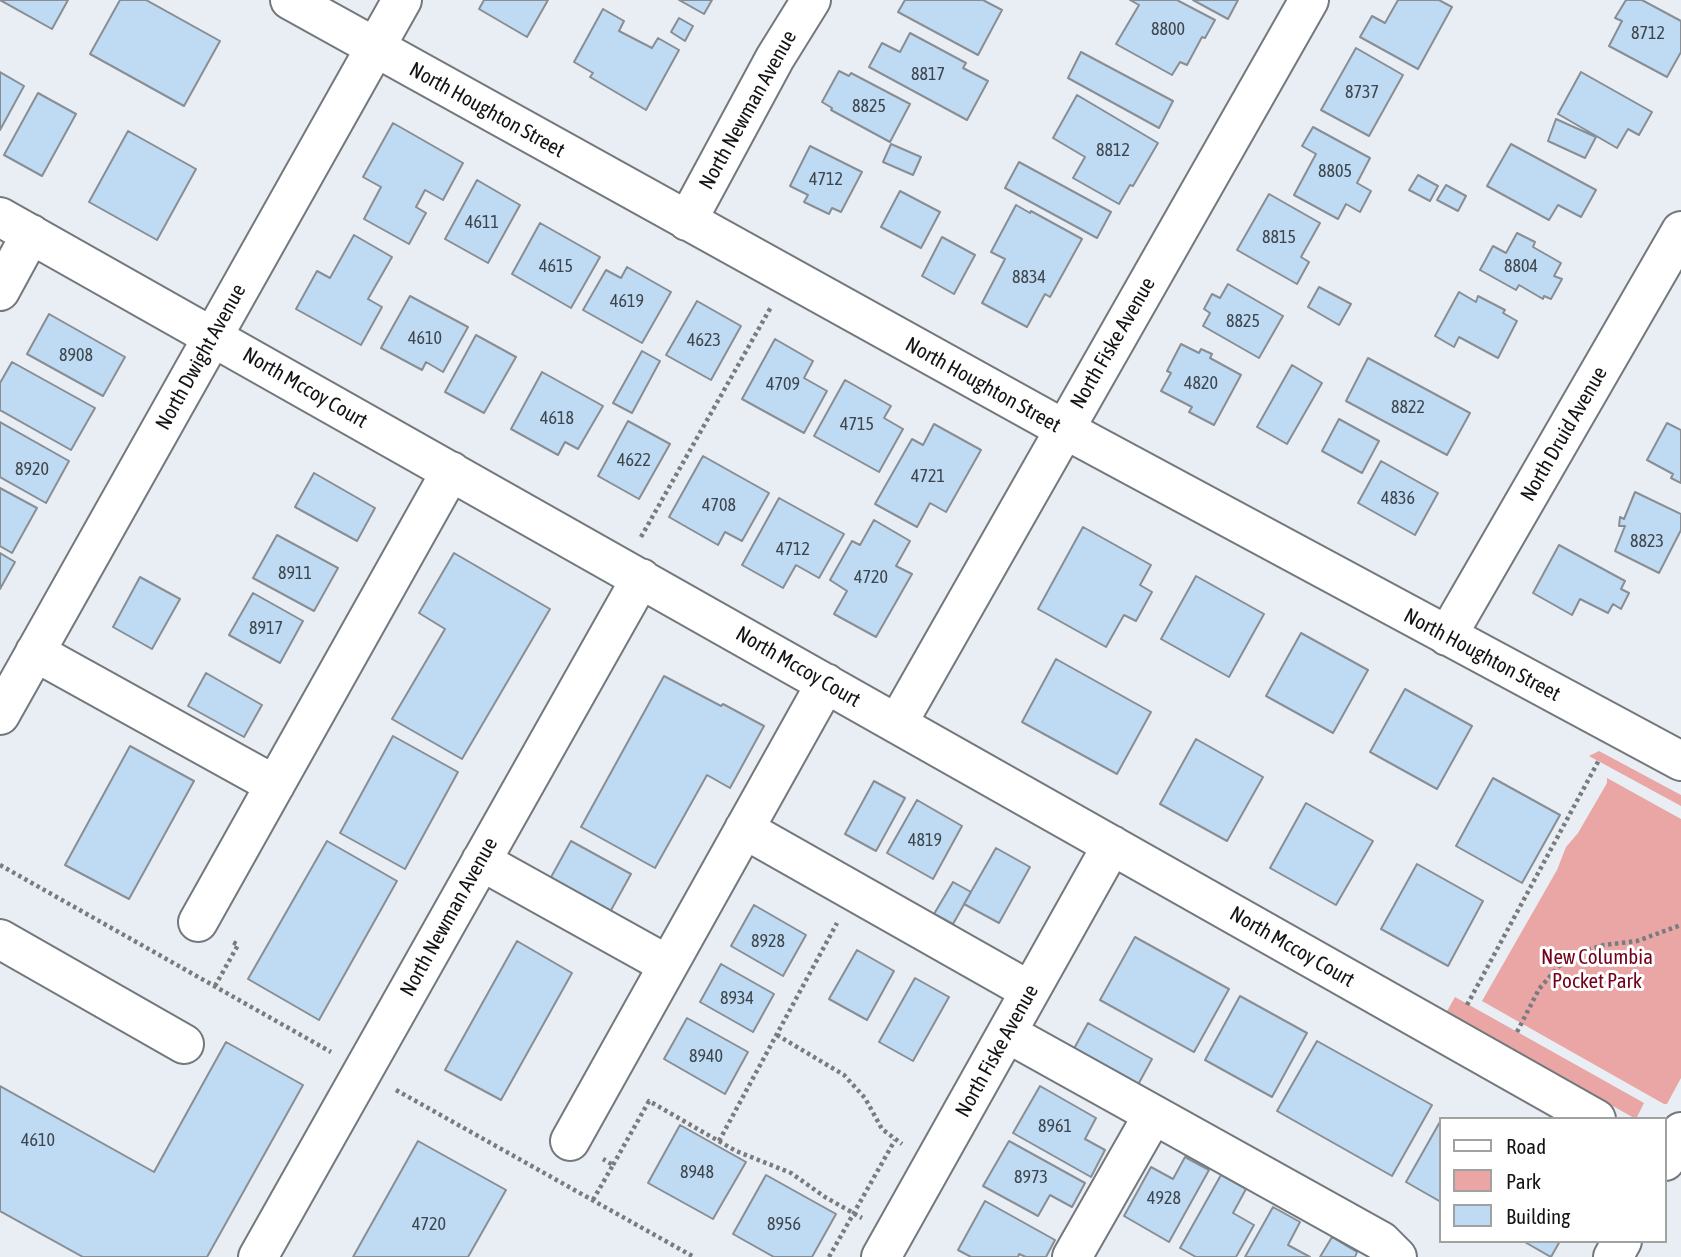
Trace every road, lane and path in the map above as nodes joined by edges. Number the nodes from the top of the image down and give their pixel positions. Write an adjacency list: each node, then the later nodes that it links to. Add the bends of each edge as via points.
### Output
1 (290, 0): 5 (street, North Houghton Street)
2 (402, 0): 5 (street, North Dwight Avenue)
3 (811, 0): 6 (street, North Newman Avenue)
4 (1309, 0): 12 (street, North Fiske Avenue)
5 (374, 48): 6 (street, North Houghton Street); 11 (street, North Dwight Avenue)
6 (687, 221): 9 (street, North Houghton Street)
7 (15, 226): 10 (street); 11 (street, North Mccoy Court)
8 (1681, 231): 15 (street, North Druid Avenue)
9 (788, 277): 12 (street, North Houghton Street); 14 (path)
10 (0, 291)
11 (213, 336): 13 (street, North Mccoy Court); 16 (street, North Dwight Avenue)
12 (1064, 429): 15 (street, North Houghton Street); 19 (street, North Fiske Avenue)
13 (451, 471): 14 (street, North Mccoy Court); 22 (street)
14 (632, 573): 17 (street, North Mccoy Court); 25 (street, North Newman Avenue)
15 (1447, 636): 20 (street, North Houghton Street)
16 (35, 652): 18 (street, North Dwight Avenue); 22 (street)
17 (826, 683): 19 (street, North Mccoy Court); 23 (street)
18 (0, 715)
19 (897, 724): 24 (street, North Mccoy Court)
20 (1617, 727): 21 (street, North Houghton Street); 35 (path)
21 (1681, 761)
22 (275, 785): 28 (street)
23 (744, 830): 27 (street); 31 (street)
24 (1112, 845): 32 (street, North Fiske Avenue); 35 (street, North Mccoy Court)
25 (481, 862): 31 (street); 49 (street, North Newman Avenue)
26 (0, 865): 37 (path)
27 (854, 892): 32 (street); 34 (path)
28 (198, 922)
29 (1681, 925): 38 (path, via 1637,941 1578,953 1558,967 1539,989)
30 (0, 939): 36 (street)
31 (668, 965): 43 (street)
32 (1030, 991): 33 (street, North Fiske Avenue)
33 (1007, 1033): 40 (street); 45 (street, North Fiske Avenue)
34 (777, 1035): 42 (path, via 844,1076); 44 (path)
35 (1450, 1036): 38 (street, North Mccoy Court)
36 (184, 1044)
37 (339, 1056)
38 (1502, 1066): 41 (street, North Mccoy Court)
39 (387, 1084): 50 (path)
40 (1153, 1115): 52 (street); 53 (street, via 1381,1241)
41 (1592, 1117)
42 (895, 1140): 45 (path); 47 (path)
43 (570, 1141)
44 (719, 1141): 46 (path, via 649,1101); 47 (path, via 791,1173)
45 (934, 1162): 48 (street, North Fiske Avenue)
46 (613, 1165)
47 (853, 1214): 48 (path); 51 (path)
48 (888, 1245)
49 (258, 1257)
50 (694, 1257)
51 (829, 1257)
52 (1072, 1257)
53 (1397, 1257)

